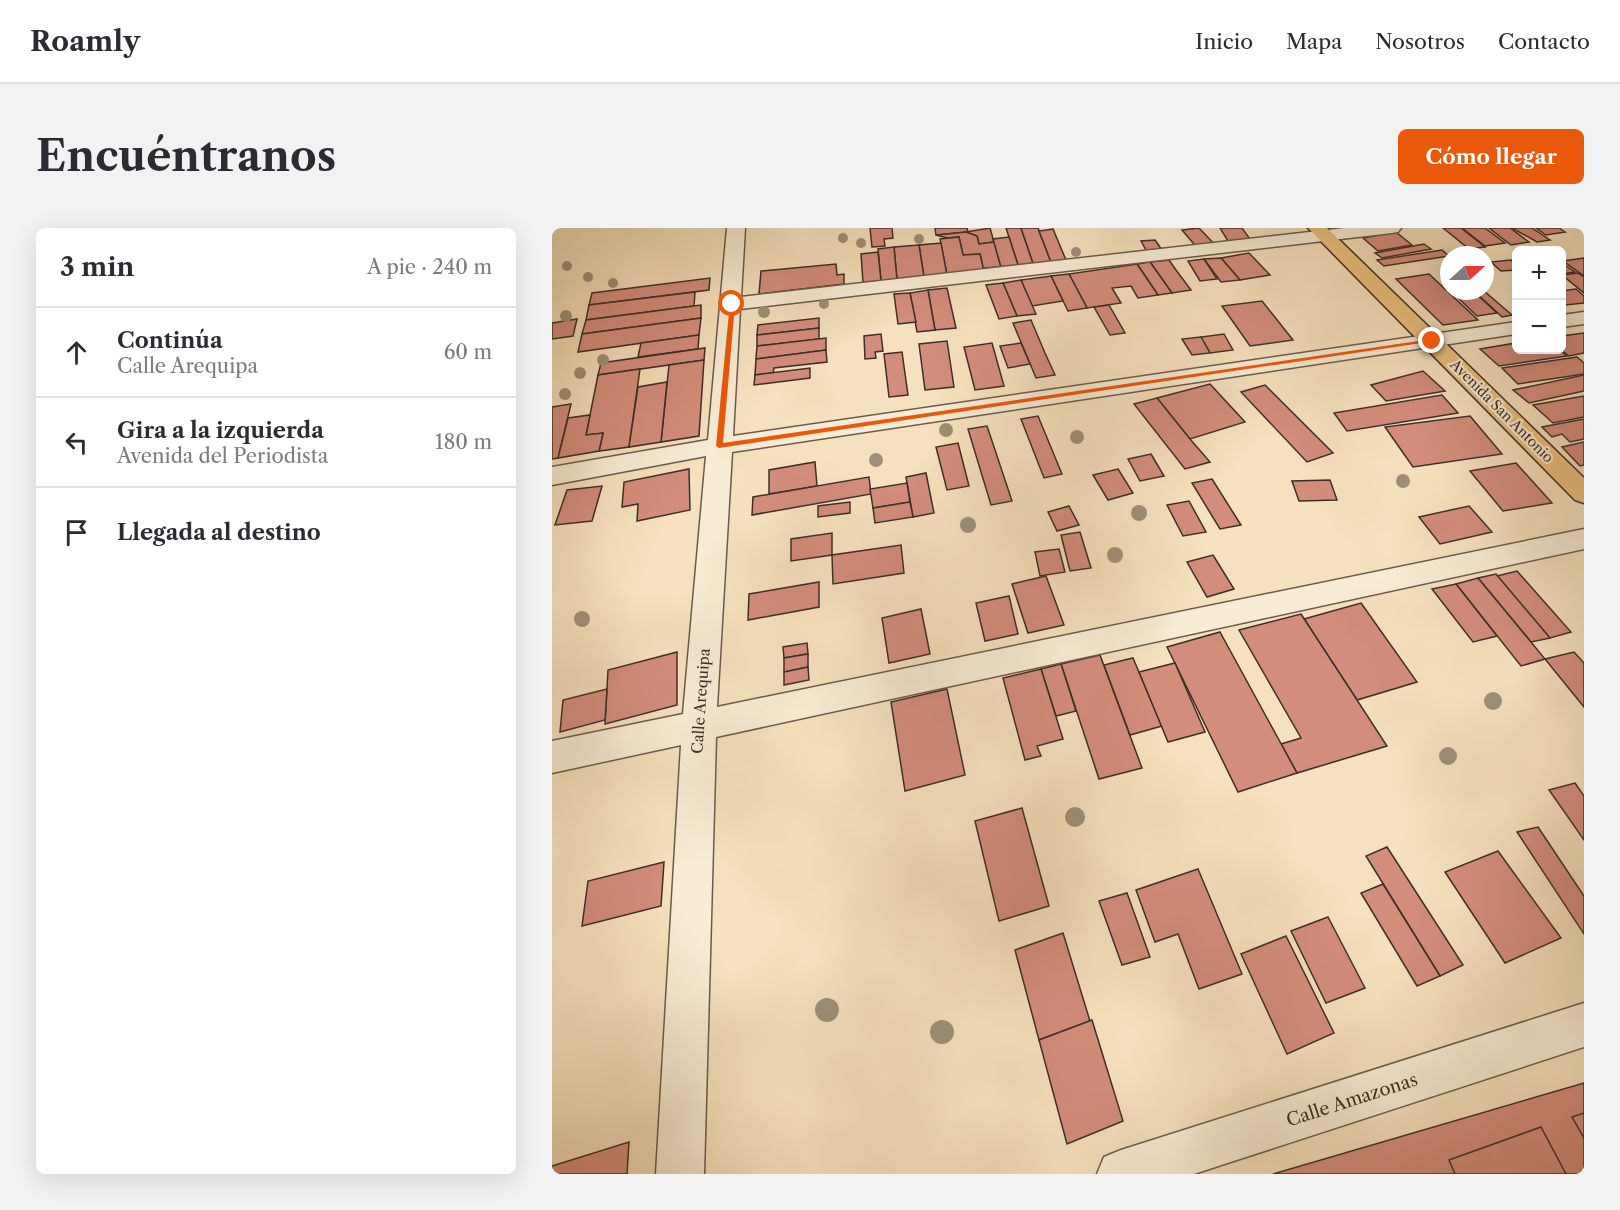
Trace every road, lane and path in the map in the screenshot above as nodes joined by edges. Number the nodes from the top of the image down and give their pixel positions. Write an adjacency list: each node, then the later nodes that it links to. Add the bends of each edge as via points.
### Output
1 (736, 228): 4 (street, Calle Arequipa)
2 (1392, 228): 3 (street)
3 (1322, 232): 4 (street); 8 (main road, Avenida San Antonio)
4 (732, 304): 9 (street, Calle Arequipa)
5 (1584, 318): 6 (street)
6 (1566, 320)
7 (1512, 329): 8 (street)
8 (1432, 341): 9 (street); 11 (main road, Avenida San Antonio)
9 (719, 446): 10 (street); 13 (street, Calle Arequipa)
10 (552, 476)
11 (1584, 494)
12 (1584, 538): 13 (street)
13 (699, 727): 14 (street); 16 (street, Calle Arequipa)
14 (552, 757)
15 (1584, 1025): 17 (street, Calle Amazonas)
16 (680, 1174)
17 (1121, 1174)

